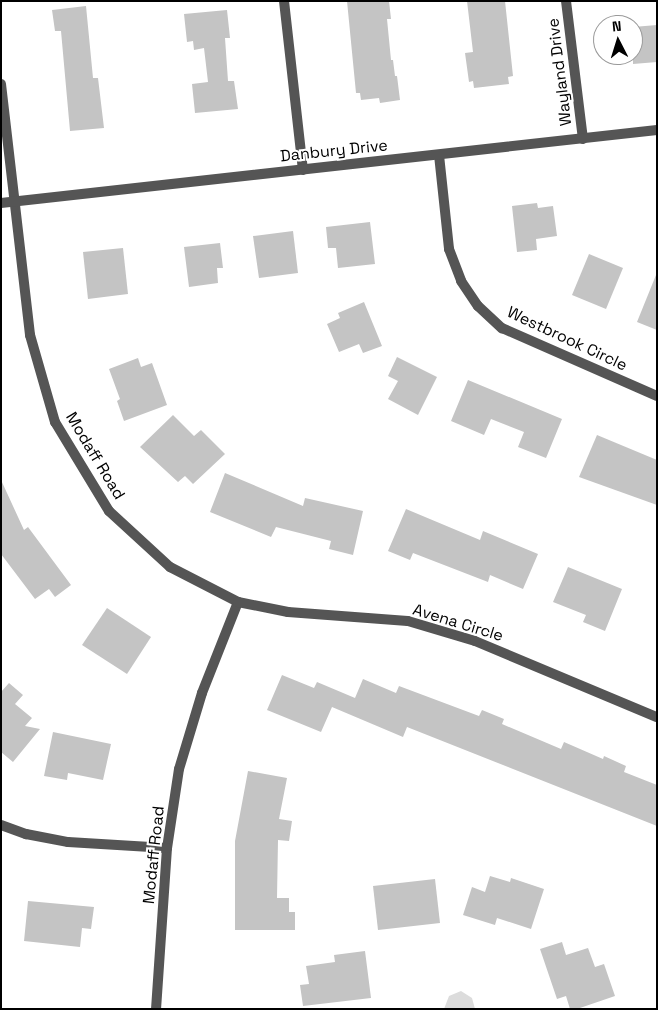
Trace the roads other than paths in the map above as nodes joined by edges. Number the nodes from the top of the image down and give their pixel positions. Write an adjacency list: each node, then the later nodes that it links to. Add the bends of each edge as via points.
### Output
1 (284, 1): 7 (street)
2 (566, 1): 5 (street, Wayland Drive)
3 (1, 84): 8 (street, Modaff Road)
4 (657, 130): 5 (street, Danbury Drive)
5 (582, 139): 6 (street, Danbury Drive)
6 (439, 155): 7 (street, Danbury Drive); 10 (street, Westbrook Circle, via 449,249 461,281 478,306 502,328)
7 (303, 170): 8 (street, Danbury Drive)
8 (15, 202): 9 (street, Danbury Drive); 11 (street, Modaff Road, via 30,335 55,422 109,511 170,567)
9 (1, 203)
10 (657, 396)
11 (238, 602): 12 (street, Avena Circle, via 288,612 408,621 476,641); 14 (street, Modaff Road, via 202,693 179,769)
12 (657, 717)
13 (1, 825): 14 (street, via 26,834 68,842)
14 (167, 848): 15 (street, Modaff Road)
15 (156, 1009)

